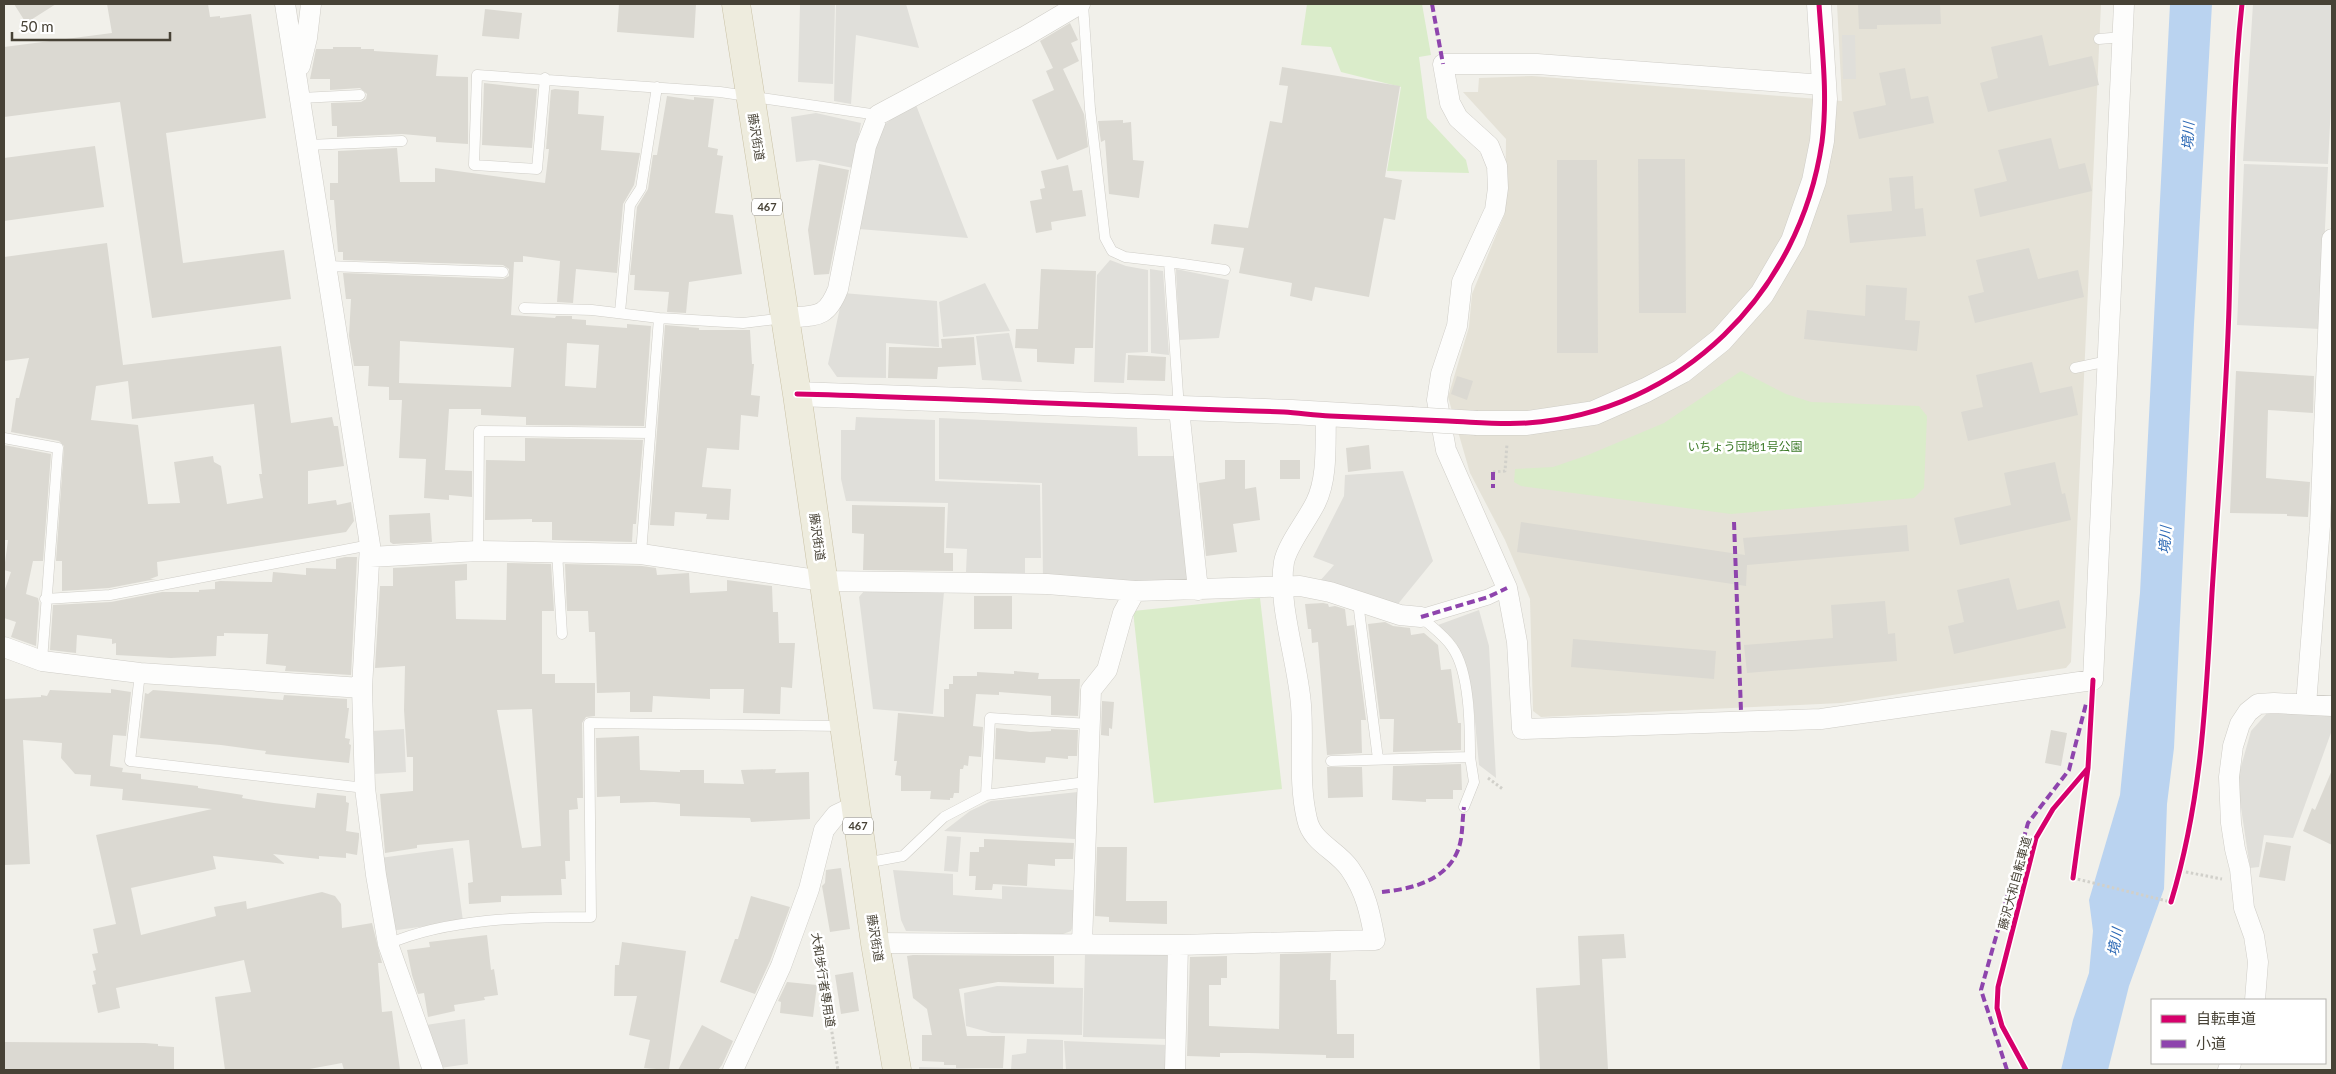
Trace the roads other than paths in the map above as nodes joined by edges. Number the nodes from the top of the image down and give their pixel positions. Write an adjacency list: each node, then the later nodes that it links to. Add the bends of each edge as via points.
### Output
1 (285, 4): 9 (street)
2 (311, 4): 9 (street)
3 (736, 4): 14 (highway, 藤沢街道 / 467)
4 (1082, 4): 16 (street); 20 (lane, via 1105,238 1112,251 1126,257)
5 (1819, 4): 11 (street)
6 (2124, 4): 7 (street)
7 (2123, 36): 8 (lane); 28 (street)
8 (2100, 39)
9 (298, 75): 15 (street)
10 (545, 78): 10 (lane, via 537,169 474,164 477,74); 12 (lane)
11 (1824, 85): 32 (street, bridge, via 1822,141 1814,181 1793,241 1762,294 1721,340 1682,371 1594,413 1527,423); 42 (street, via 1537,64 1443,64 1450,103 1458,118 1489,146 1497,166 1498,188 1495,210 1462,282 1457,326 1437,400 1446,450)
12 (657, 87): 14 (lane); 25 (lane, via 641,188 630,205)
13 (360, 95): 15 (lane)
14 (750, 95): 16 (lane); 27 (highway, 藤沢街道 / 467)
15 (301, 98): 18 (street)
16 (878, 115): 27 (street, via 866,146 832,306 821,314)
17 (402, 142): 18 (lane)
18 (308, 145): 21 (street)
19 (2332, 238): 35 (street)
20 (1169, 262): 22 (lane); 31 (lane)
21 (326, 266): 23 (lane); 36 (street)
22 (1225, 270)
23 (503, 272)
24 (524, 308): 25 (lane)
25 (620, 312): 26 (lane)
26 (659, 318): 27 (lane, via 743,323); 33 (lane)
27 (785, 318): 30 (highway, 藤沢街道 / 467)
28 (2108, 360): 29 (lane); 42 (street, via 2093,680 1821,719 1522,730 1517,642)
29 (2075, 368)
30 (797, 394): 31 (street); 40 (highway, 藤沢街道 / 467)
31 (1179, 409): 32 (street); 43 (street)
32 (1326, 416): 41 (street, via 1323,479 1316,501 1284,561)
33 (650, 433): 37 (lane, via 479,431); 39 (lane)
34 (4, 438): 45 (lane, via 58,448)
35 (2326, 526): 53 (street)
36 (370, 551): 37 (street); 45 (lane, via 110,594); 52 (street)
37 (478, 551): 38 (street)
38 (557, 552): 39 (street); 48 (lane)
39 (641, 554): 40 (street)
40 (823, 581): 44 (street, via 1047,584); 56 (highway, 藤沢街道 / 467)
41 (1283, 586): 43 (street); 46 (street, via 1330,592); 69 (street, via 1301,704 1304,805 1308,825 1320,843 1350,868 1366,898 1375,940)
42 (1507, 588): 47 (street)
43 (1198, 590): 44 (street)
44 (1135, 591): 55 (street, via 1123,613 1108,670 1091,690)
45 (45, 599): 50 (lane)
46 (1358, 602): 47 (street, via 1400,615); 58 (lane)
47 (1422, 617): 57 (lane, via 1452,646 1460,663 1467,698)
48 (562, 634)
49 (4, 647): 50 (street)
50 (42, 661): 51 (street)
51 (140, 673): 52 (street); 61 (lane, via 130,760)
52 (362, 688): 61 (street)
53 (2306, 705): 54 (street); 70 (street, via 2258,704 2240,724 2233,746 2228,777 2231,823 2244,908 2254,936 2258,962)
54 (2332, 706)
55 (1090, 724): 60 (street); 62 (lane, via 990,718)
56 (844, 726): 63 (highway, 藤沢街道 / 467); 68 (lane, via 588,722 591,917 493,920 410,935)
57 (1470, 757): 58 (lane); 64 (lane, via 1474,782)
58 (1378, 759): 59 (lane)
59 (1331, 760)
60 (1086, 782): 62 (lane); 67 (street)
61 (365, 788): 68 (street)
62 (986, 795): 65 (lane, via 944,817 903,856)
63 (855, 806): 65 (highway, 藤沢街道 / 467); 72 (street, via 836,815 824,830 809,889 781,966)
64 (1464, 807)
65 (864, 863): 66 (highway, 藤沢街道 / 467)
66 (875, 943): 67 (street); 73 (highway, 藤沢街道 / 467)
67 (1082, 943): 69 (street)
68 (388, 944): 71 (street)
69 (1178, 945): 74 (street)
70 (2255, 999)
71 (433, 1070)
72 (733, 1070)
73 (897, 1070)
74 (1175, 1070)

